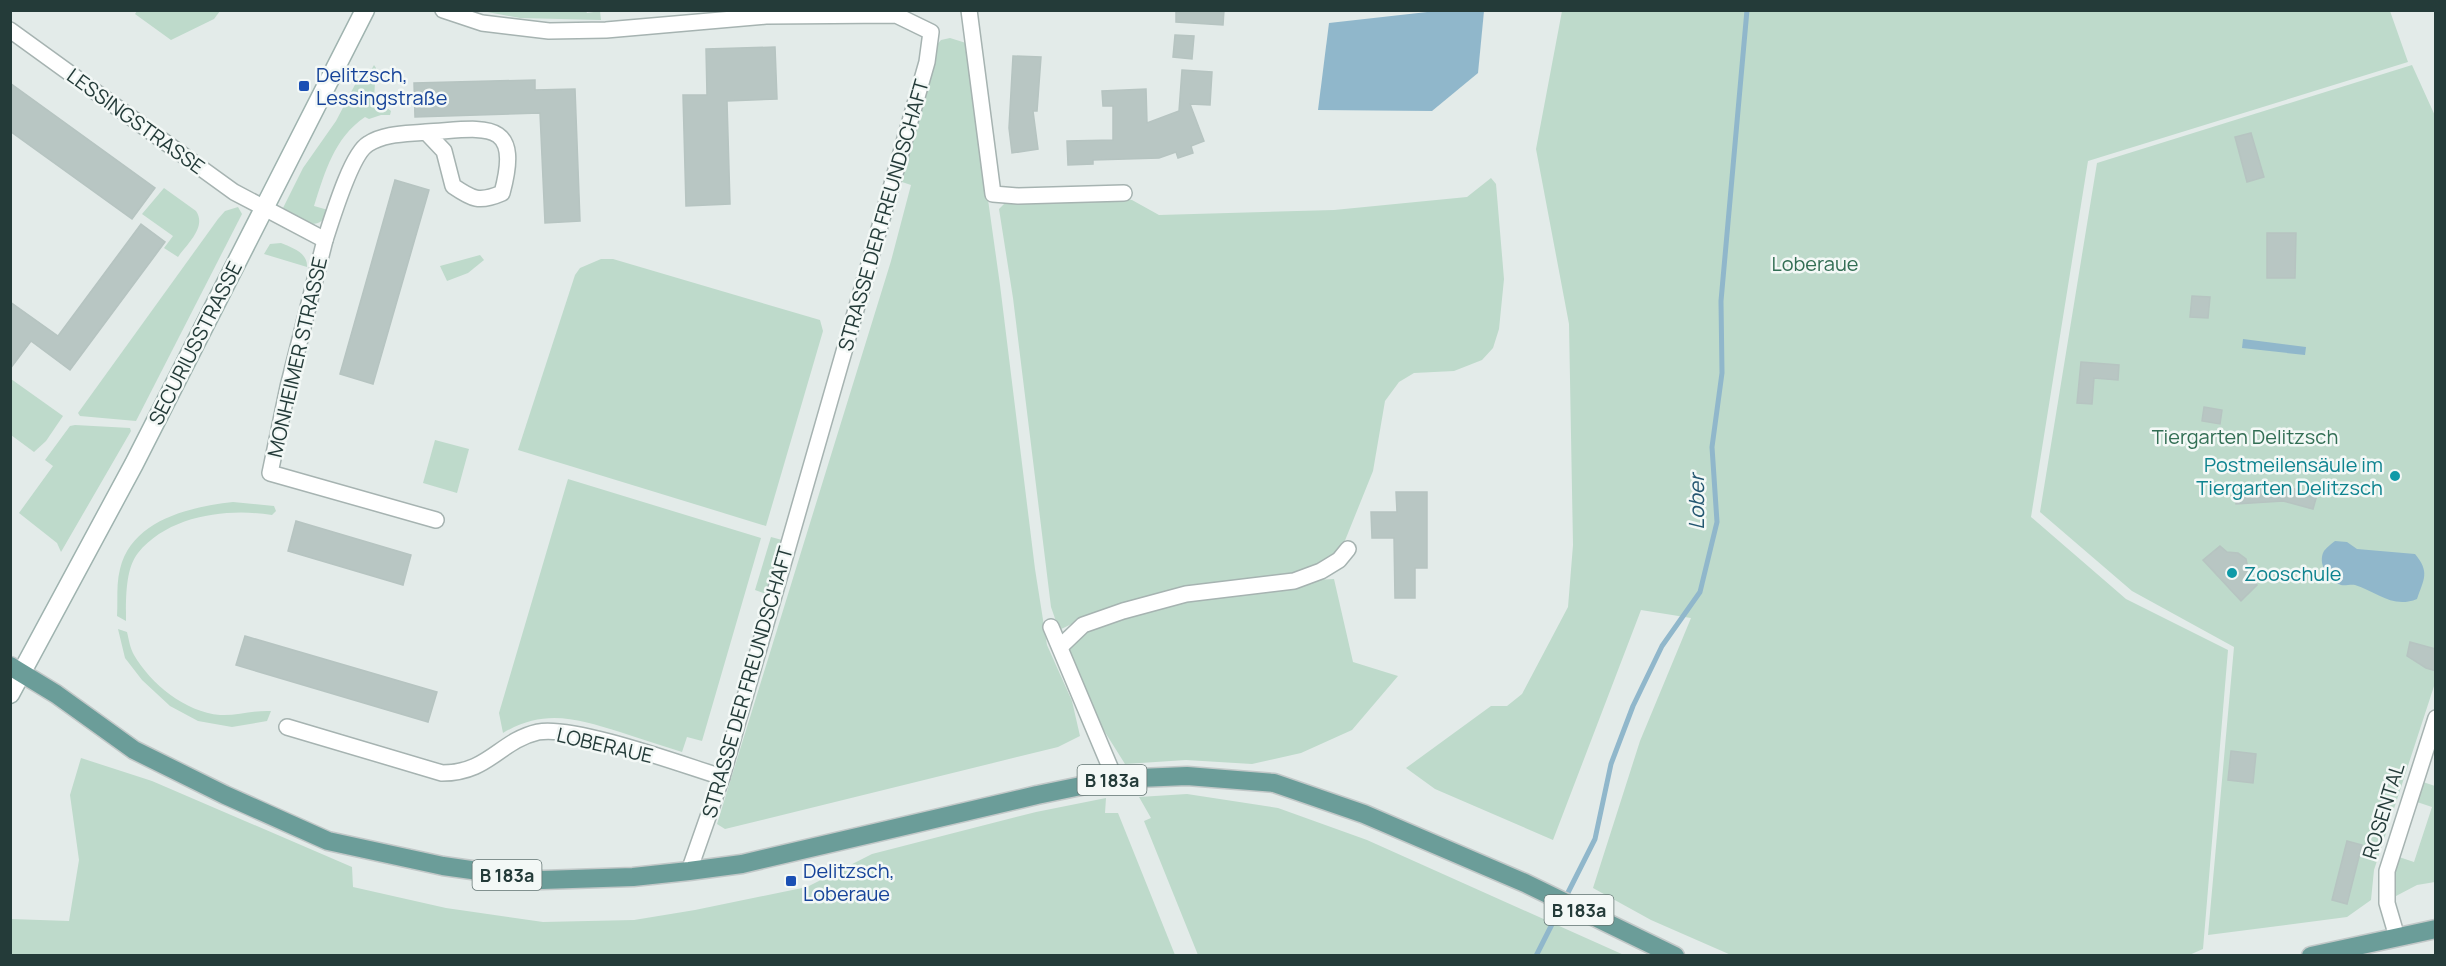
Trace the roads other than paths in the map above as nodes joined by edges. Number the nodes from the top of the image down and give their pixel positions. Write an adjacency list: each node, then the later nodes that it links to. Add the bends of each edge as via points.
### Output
1 (365, 10): 7 (street, SECURIUSSTRASSE)
2 (443, 10): 17 (street, STRASSE DER FREUNDSCHAFT, via 482,23 549,31 766,16 896,15 931,32 927,62)
3 (969, 10): 6 (street, via 993,194)
4 (10, 30): 7 (street, LESSINGSTRASSE, via 234,192)
5 (426, 132): 5 (street, MONHEIMER STRASSE, via 444,151 453,186 471,198 487,199 502,193 508,159 505,142 496,132); 8 (street, MONHEIMER STRASSE, via 386,136 366,144 354,162)
6 (1124, 193)
7 (264, 209): 8 (street, MONHEIMER STRASSE); 13 (street, SECURIUSSTRASSE, via 134,464)
8 (325, 240): 9 (street, MONHEIMER STRASSE, via 270,473)
9 (436, 520)
10 (1348, 549): 12 (street, via 1321,571 1294,581 1186,594 1123,611 1083,625)
11 (1051, 627): 12 (street)
12 (1060, 647): 18 (street)
13 (16, 670): 14 (street, SECURIUSSTRASSE); 19 (main road, B 183a, via 134,750 328,841 442,866 542,880)
14 (10, 694)
15 (2436, 718): 21 (street, ROSENTAL, via 2387,871 2387,903)
16 (287, 726): 17 (street, LOBERAUE, via 442,773 475,768 515,741 539,732 558,731)
17 (722, 777): 19 (street, STRASSE DER FREUNDSCHAFT)
18 (1115, 779): 19 (main road, B 183a, via 742,864); 22 (main road, B 183a, via 1187,776 1274,783 1364,814 1525,883)
19 (689, 871)
20 (2436, 929): 21 (main road)
21 (2397, 937): 23 (main road)
22 (1676, 956)
23 (2311, 956)

